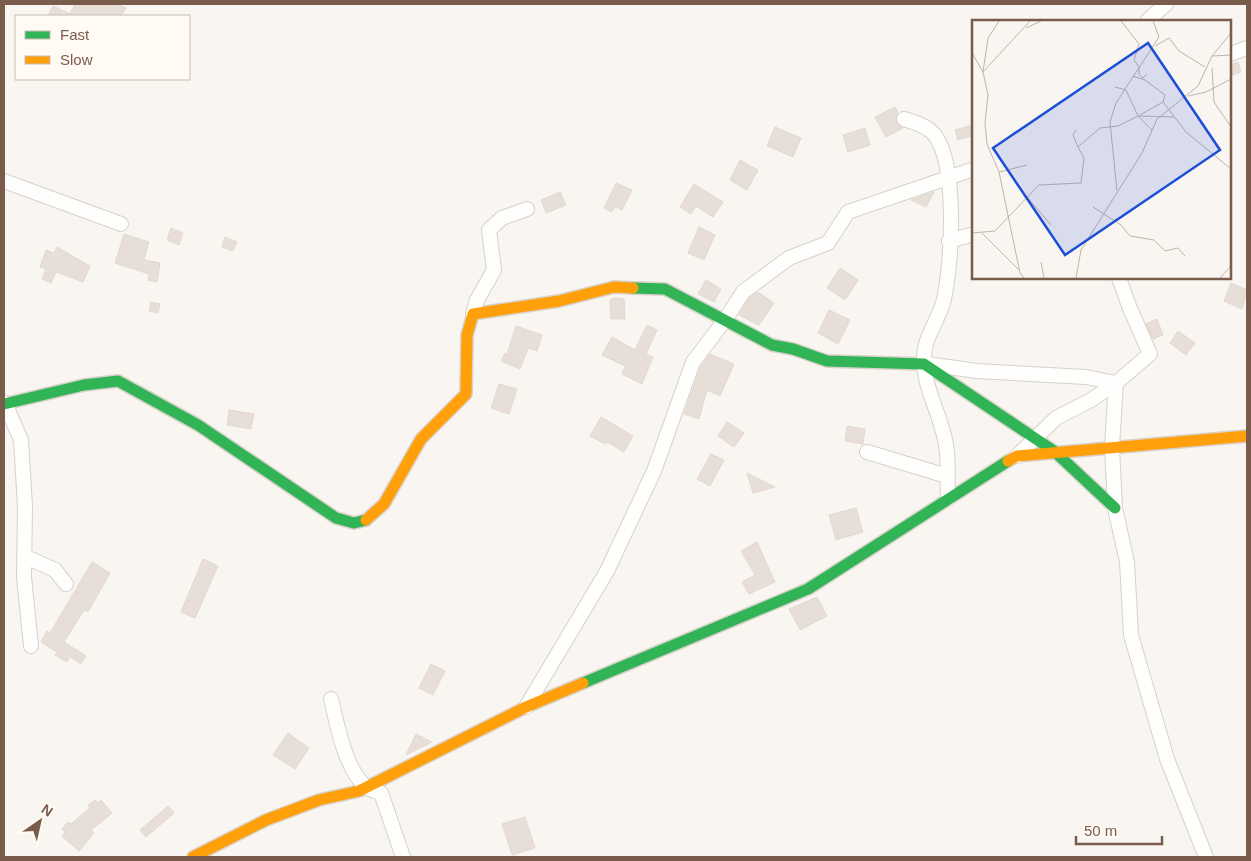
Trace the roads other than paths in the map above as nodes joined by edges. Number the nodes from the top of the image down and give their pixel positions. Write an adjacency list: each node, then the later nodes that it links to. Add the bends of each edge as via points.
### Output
1 (1166, 4): 2 (street)
2 (1148, 20)
3 (1247, 48): 4 (street)
4 (1231, 54)
5 (904, 118): 7 (street, via 934,134 942,147)
6 (972, 170): 7 (street)
7 (950, 178): 12 (street); 15 (street, via 848,212 828,243 789,258 743,292)
8 (4, 180): 10 (street)
9 (527, 209): 14 (street, via 502,218 489,230 494,270)
10 (121, 224)
11 (972, 235): 12 (street)
12 (949, 241): 16 (street, via 944,301 927,336)
13 (1120, 279): 17 (street, via 1150,354)
14 (473, 314): 15 (street, via 559,301 614,287 664,289); 18 (street, via 467,335 466,394 416,445 388,498 374,516 354,523 336,518 198,425 118,381 84,385)
15 (725, 320): 16 (street, via 772,345 827,361); 32 (street, via 693,362 654,471 607,571)
16 (924, 364): 17 (street, via 977,371 1086,377); 20 (street); 25 (street, via 946,444)
17 (1116, 383): 20 (street, via 1056,418); 21 (street)
18 (4, 403): 28 (street, via 21,440)
19 (1247, 436): 21 (street)
20 (1034, 437): 22 (street); 24 (street)
21 (1112, 446): 22 (street); 27 (street)
22 (1054, 451): 24 (street); 27 (street)
23 (867, 452): 25 (street)
24 (1017, 456): 26 (street)
25 (947, 476): 26 (street)
26 (948, 498): 32 (street, via 808,588)
27 (1115, 508): 38 (street, via 1127,562 1131,635 1167,759)
28 (24, 556): 29 (street, via 55,570); 30 (street)
29 (66, 584)
30 (30, 646)
31 (331, 699): 34 (street, via 339,734 353,769)
32 (526, 707): 33 (street)
33 (387, 776): 34 (street); 35 (street)
34 (366, 787): 35 (street); 36 (street, via 266,820)
35 (380, 793): 37 (street)
36 (193, 857)
37 (403, 857)
38 (1206, 857)

